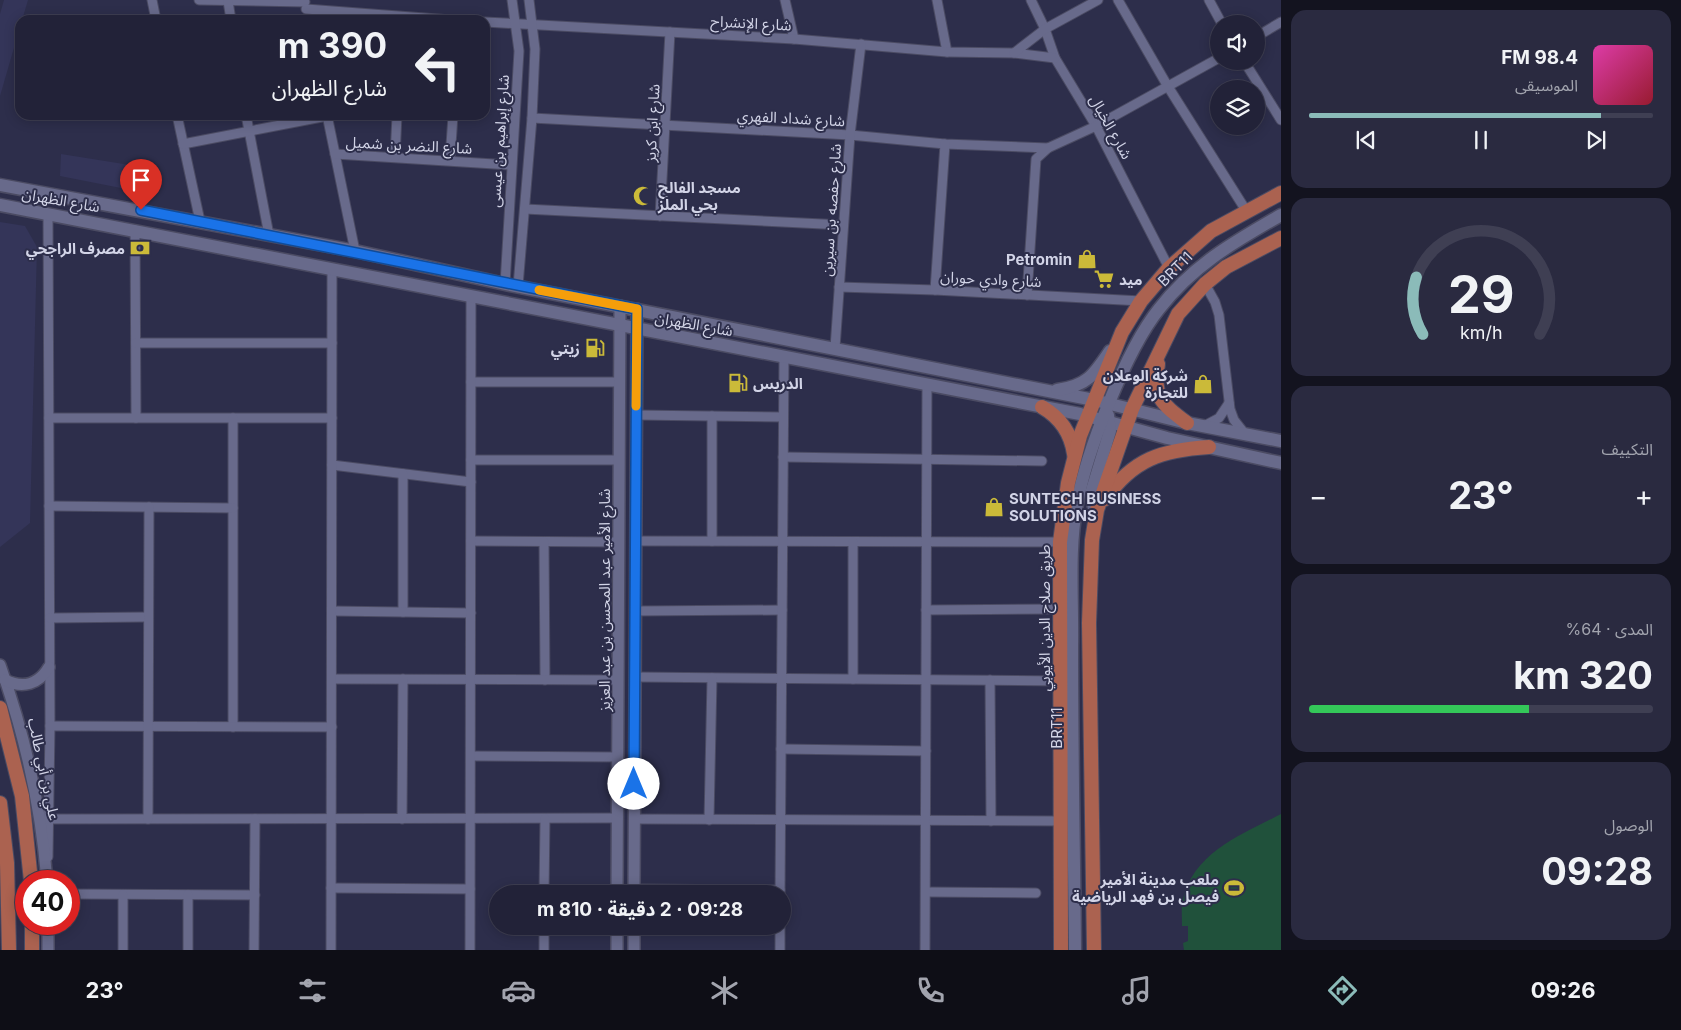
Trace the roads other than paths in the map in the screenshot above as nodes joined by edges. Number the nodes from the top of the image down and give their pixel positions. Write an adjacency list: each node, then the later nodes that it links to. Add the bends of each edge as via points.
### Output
1 (152, 0): 13 (street)
2 (198, 0): 11 (street)
3 (512, 0): 19 (street, شارع إبراهيم بن عيسى)
4 (529, 0): 20 (street)
5 (785, 0): 24 (street)
6 (937, 0): 26 (street)
7 (1031, 0): 21 (street, شارع الخيال)
8 (1098, 0): 21 (street)
9 (1118, 0): 31 (street)
10 (1209, 0): 16 (street)
11 (228, 1): 12 (street); 14 (street)
12 (305, 4): 15 (street)
13 (155, 15)
14 (230, 15)
15 (376, 15)
16 (1217, 15)
17 (490, 22): 19 (street, شارع الإنشراح)
18 (1281, 22): 23 (street)
19 (517, 25): 20 (street, شارع الإنشراح); 50 (street, شارع إبراهيم بن عيسى, via 519,62)
20 (534, 25): 22 (street, شارع الإنشراح); 32 (street)
21 (1045, 29): 27 (street); 28 (street, شارع الخيال)
22 (670, 32): 24 (street, شارع الإنشراح); 40 (street, شارع ابن كريز)
23 (1265, 32)
24 (794, 39): 25 (street, شارع الإنشراح)
25 (861, 44): 26 (street, شارع الإنشراح); 43 (street, شارع حفصه بن سيرين)
26 (947, 52): 27 (street, شارع الإنشراح)
27 (1014, 53): 28 (street, شارع الإنشراح)
28 (1055, 58): 41 (street, شارع الخيال)
29 (1210, 63): 31 (street, شارع شداد الفهري)
30 (1250, 70): 39 (street)
31 (1167, 85): 41 (street, شارع شداد الفهري); 55 (street)
32 (532, 118): 40 (street, شارع شداد الفهري); 54 (street)
33 (178, 120): 44 (street)
34 (247, 120): 42 (street)
35 (301, 120): 42 (street)
36 (328, 120): 47 (street)
37 (397, 120): 48 (street)
38 (453, 120): 49 (street)
39 (1281, 120)
40 (667, 124): 43 (street, شارع شداد الفهري); 58 (street, شارع ابن كريز)
41 (1096, 126): 46 (street, شارع شداد الفهري); 65 (street, شارع الخيال)
42 (249, 130): 44 (street); 62 (street)
43 (850, 135): 45 (street, شارع شداد الفهري); 60 (street, شارع حفصه بن سيرين)
44 (183, 144): 59 (street)
45 (945, 144): 46 (street, شارع شداد الفهري); 71 (street)
46 (1048, 148): 72 (street, شارع شداد الفهري, via 1036,159)
47 (335, 154): 48 (street, شارع النضر بن شميل); 64 (street)
48 (395, 157): 49 (street, شارع النضر بن شميل)
49 (450, 160): 50 (street, شارع النضر بن شميل)
50 (510, 165): 67 (street, شارع إبراهيم بن عيسى)
51 (0, 185): 59 (main road, شارع الظهران)
52 (1281, 193): 55 (main road, طريق صلاح الدين الأيوبي)
53 (0, 205): 56 (main road, شارع الظهران)
54 (525, 209): 58 (street); 69 (street)
55 (1247, 212): 65 (main road, طريق صلاح الدين الأيوبي, via 1211,232)
56 (48, 214): 61 (main road, شارع الظهران); 98 (street)
57 (1281, 215): 94 (main road, BRT11, via 1213,255 1175,290 1146,327)
58 (660, 216): 60 (street)
59 (200, 221): 62 (main road, شارع الظهران)
60 (843, 225): 70 (street, شارع حفصه بن سيرين)
61 (135, 230): 66 (main road, شارع الظهران); 80 (street)
62 (269, 235): 64 (main road, شارع الظهران)
63 (1281, 238): 68 (main road, via 1226,267)
64 (355, 251): 67 (main road, شارع الظهران)
65 (1169, 268): 74 (main road, طريق صلاح الدين الأيوبي)
66 (332, 270): 73 (main road, شارع الظهران); 81 (street)
67 (505, 284): 69 (main road, شارع الظهران)
68 (1205, 284): 82 (main road, via 1178,314); 90 (street, via 1219,315)
69 (518, 286): 75 (main road, شارع الظهران)
70 (839, 287): 71 (street, شارع وادي حوران); 83 (street, شارع حفصه بن سيرين)
71 (935, 290): 72 (street, شارع وادي حوران)
72 (1027, 295): 74 (street, شارع وادي حوران)
73 (471, 297): 77 (main road, شارع الظهران); 85 (street)
74 (1141, 301): 79 (main road, طريق صلاح الدين الأيوبي)
75 (620, 306): 76 (main road, شارع الظهران); 77 (street, شارع الأمير عبد المحسن بن عبد العزيز)
76 (637, 309): 78 (street, شارع الأمير عبد المحسن بن عبد العزيز); 83 (main road, شارع الظهران)
77 (620, 326): 78 (main road, شارع الظهران); 86 (street, شارع الأمير عبد المحسن بن عبد العزيز)
78 (636, 330): 84 (main road, شارع الظهران); 93 (street, شارع الأمير عبد المحسن بن عبد العزيز)
79 (1122, 332): 88 (main road, via 1094,375 1071,388); 89 (main road, طريق صلاح الدين الأيوبي)
80 (136, 343): 81 (street); 99 (street)
81 (332, 343): 101 (street)
82 (1161, 346): 92 (main road); 102 (main road, via 1155,382 1158,396 1167,408)
83 (835, 348): 88 (main road, شارع الظهران)
84 (784, 357): 87 (main road, شارع الظهران); 97 (street)
85 (471, 382): 86 (street); 110 (street)
86 (619, 382): 111 (street, شارع الأمير عبد المحسن بن عبد العزيز)
87 (927, 384): 91 (main road, شارع الظهران); 112 (street)
88 (1050, 391): 89 (main road, شارع الظهران)
89 (1094, 400): 94 (main road, شارع الظهران); 96 (main road, طريق صلاح الدين الأيوبي)
90 (1229, 403): 103 (street, via 1219,418); 105 (street, via 1234,420)
91 (1042, 407): 96 (main road, شارع الظهران); 108 (main road, via 1065,427)
92 (1132, 409): 94 (main road); 102 (main road); 104 (main road)
93 (636, 415): 95 (street); 123 (street, شارع الأمير عبد المحسن بن عبد العزيز)
94 (1108, 415): 96 (main road, شارع الظهران); 104 (main road); 121 (main road, via 1109,436 1092,490); 214 (main road, BRT11, via 1088,464 1077,504 1073,539)
95 (712, 416): 97 (street); 124 (street)
96 (1088, 416): 108 (main road, طريق صلاح الدين الأيوبي)
97 (783, 417): 109 (street)
98 (49, 418): 99 (street); 118 (street)
99 (136, 418): 100 (street)
100 (233, 418): 101 (street); 120 (street)
101 (332, 418): 115 (street)
102 (1187, 423): 103 (main road)
103 (1203, 426): 105 (main road)
104 (1126, 427): 107 (main road); 121 (main road)
105 (1245, 434): 106 (main road)
106 (1281, 441)
107 (1210, 447): 114 (main road); 121 (main road, via 1176,450 1142,462 1119,480)
108 (1075, 456): 130 (main road, طريق صلاح الدين الأيوبي)
109 (783, 458): 112 (street); 125 (street)
110 (471, 460): 111 (street); 117 (street)
111 (619, 460): 127 (street, شارع الأمير عبد المحسن بن عبد العزيز)
112 (927, 460): 113 (street); 129 (street)
113 (1042, 461)
114 (1281, 463)
115 (332, 466): 116 (street); 132 (street)
116 (403, 474): 117 (street); 136 (street)
117 (471, 482): 122 (street)
118 (49, 506): 119 (street); 139 (street)
119 (149, 507): 120 (street); 138 (street)
120 (233, 508): 158 (street)
121 (1096, 515): 215 (main road, via 1089,624)
122 (471, 541): 126 (street); 137 (street)
123 (636, 541): 124 (street); 135 (street, شارع الأمير عبد المحسن بن عبد العزيز)
124 (712, 541): 125 (street)
125 (782, 541): 128 (street); 133 (street)
126 (544, 542): 127 (street); 150 (street)
127 (619, 542): 151 (street, شارع الأمير عبد المحسن بن عبد العزيز)
128 (853, 542): 129 (street); 146 (street)
129 (926, 542): 130 (street); 134 (street)
130 (1060, 542): 131 (main road, طريق صلاح الدين الأيوبي)
131 (1060, 609): 134 (street); 154 (main road, طريق صلاح الدين الأيوبي)
132 (332, 610): 136 (street); 145 (street)
133 (782, 610): 135 (street); 144 (street)
134 (926, 610): 152 (street)
135 (635, 611): 142 (street, شارع الأمير عبد المحسن بن عبد العزيز)
136 (403, 612): 137 (street)
137 (471, 613): 149 (street)
138 (148, 617): 139 (street); 157 (street)
139 (50, 618): 141 (street)
140 (0, 665): 147 (street, علي بن أبي طالب)
141 (48, 666): 147 (street, via 44,674 30,684); 156 (street)
142 (635, 677): 143 (street); 173 (street, شارع الأمير عبد المحسن بن عبد العزيز)
143 (712, 678): 144 (street); 174 (street)
144 (782, 678): 146 (street); 160 (street)
145 (332, 679): 148 (street); 159 (street)
146 (853, 679): 152 (street)
147 (5, 680): 180 (street, علي بن أبي طالب, via 30,767)
148 (403, 680): 149 (street); 170 (street)
149 (471, 680): 150 (street); 162 (street)
150 (545, 680): 151 (street)
151 (618, 680): 163 (street, شارع الأمير عبد المحسن بن عبد العزيز)
152 (926, 680): 153 (street); 161 (street)
153 (990, 680): 154 (street); 177 (street)
154 (1060, 681): 178 (main road, طريق صلاح الدين الأيوبي)
155 (0, 708): 179 (main road, via 22,796)
156 (50, 726): 157 (street); 166 (street)
157 (148, 726): 158 (street); 167 (street)
158 (233, 726): 159 (street)
159 (332, 727): 169 (street)
160 (781, 750): 161 (street); 175 (street)
161 (926, 751): 176 (street)
162 (471, 756): 163 (street); 171 (street)
163 (618, 757): 165 (street, شارع الأمير عبد المحسن بن عبد العزيز)
164 (0, 803): 200 (main road, via 7,864)
165 (618, 818): 172 (street); 183 (street, شارع الأمير عبد المحسن بن عبد العزيز)
166 (49, 819): 167 (street); 181 (street)
167 (148, 819): 168 (street)
168 (255, 819): 169 (street); 193 (street)
169 (331, 819): 170 (street); 186 (street)
170 (402, 819): 171 (street)
171 (470, 819): 172 (street); 187 (street)
172 (545, 819): 182 (street)
173 (634, 820): 174 (street); 184 (street, شارع الأمير عبد المحسن بن عبد العزيز)
174 (709, 820): 175 (street)
175 (781, 820): 176 (street); 185 (street)
176 (926, 820): 177 (street); 188 (street)
177 (991, 821): 178 (street)
178 (1061, 821): 213 (main road, طريق صلاح الدين الأيوبي)
179 (31, 870)
180 (46, 870)
181 (47, 870)
182 (544, 885)
183 (617, 885)
184 (634, 885)
185 (780, 885)
186 (331, 888): 187 (street); 206 (street)
187 (470, 889): 207 (street)
188 (926, 892): 189 (street); 212 (street)
189 (1036, 892)
190 (80, 894): 191 (street)
191 (123, 894): 192 (street); 203 (street)
192 (188, 895): 193 (street); 204 (street)
193 (255, 895): 205 (street)
194 (32, 935): 201 (main road)
195 (48, 935): 202 (street)
196 (544, 935): 208 (street)
197 (617, 935): 209 (street)
198 (634, 935): 210 (street)
199 (780, 935): 211 (street)
200 (9, 950)
201 (32, 950)
202 (48, 950)
203 (123, 950)
204 (188, 950)
205 (254, 950)
206 (331, 950)
207 (470, 950)
208 (544, 950)
209 (617, 950)
210 (634, 950)
211 (780, 950)
212 (925, 950)
213 (1061, 950)
214 (1075, 950)
215 (1094, 950)

